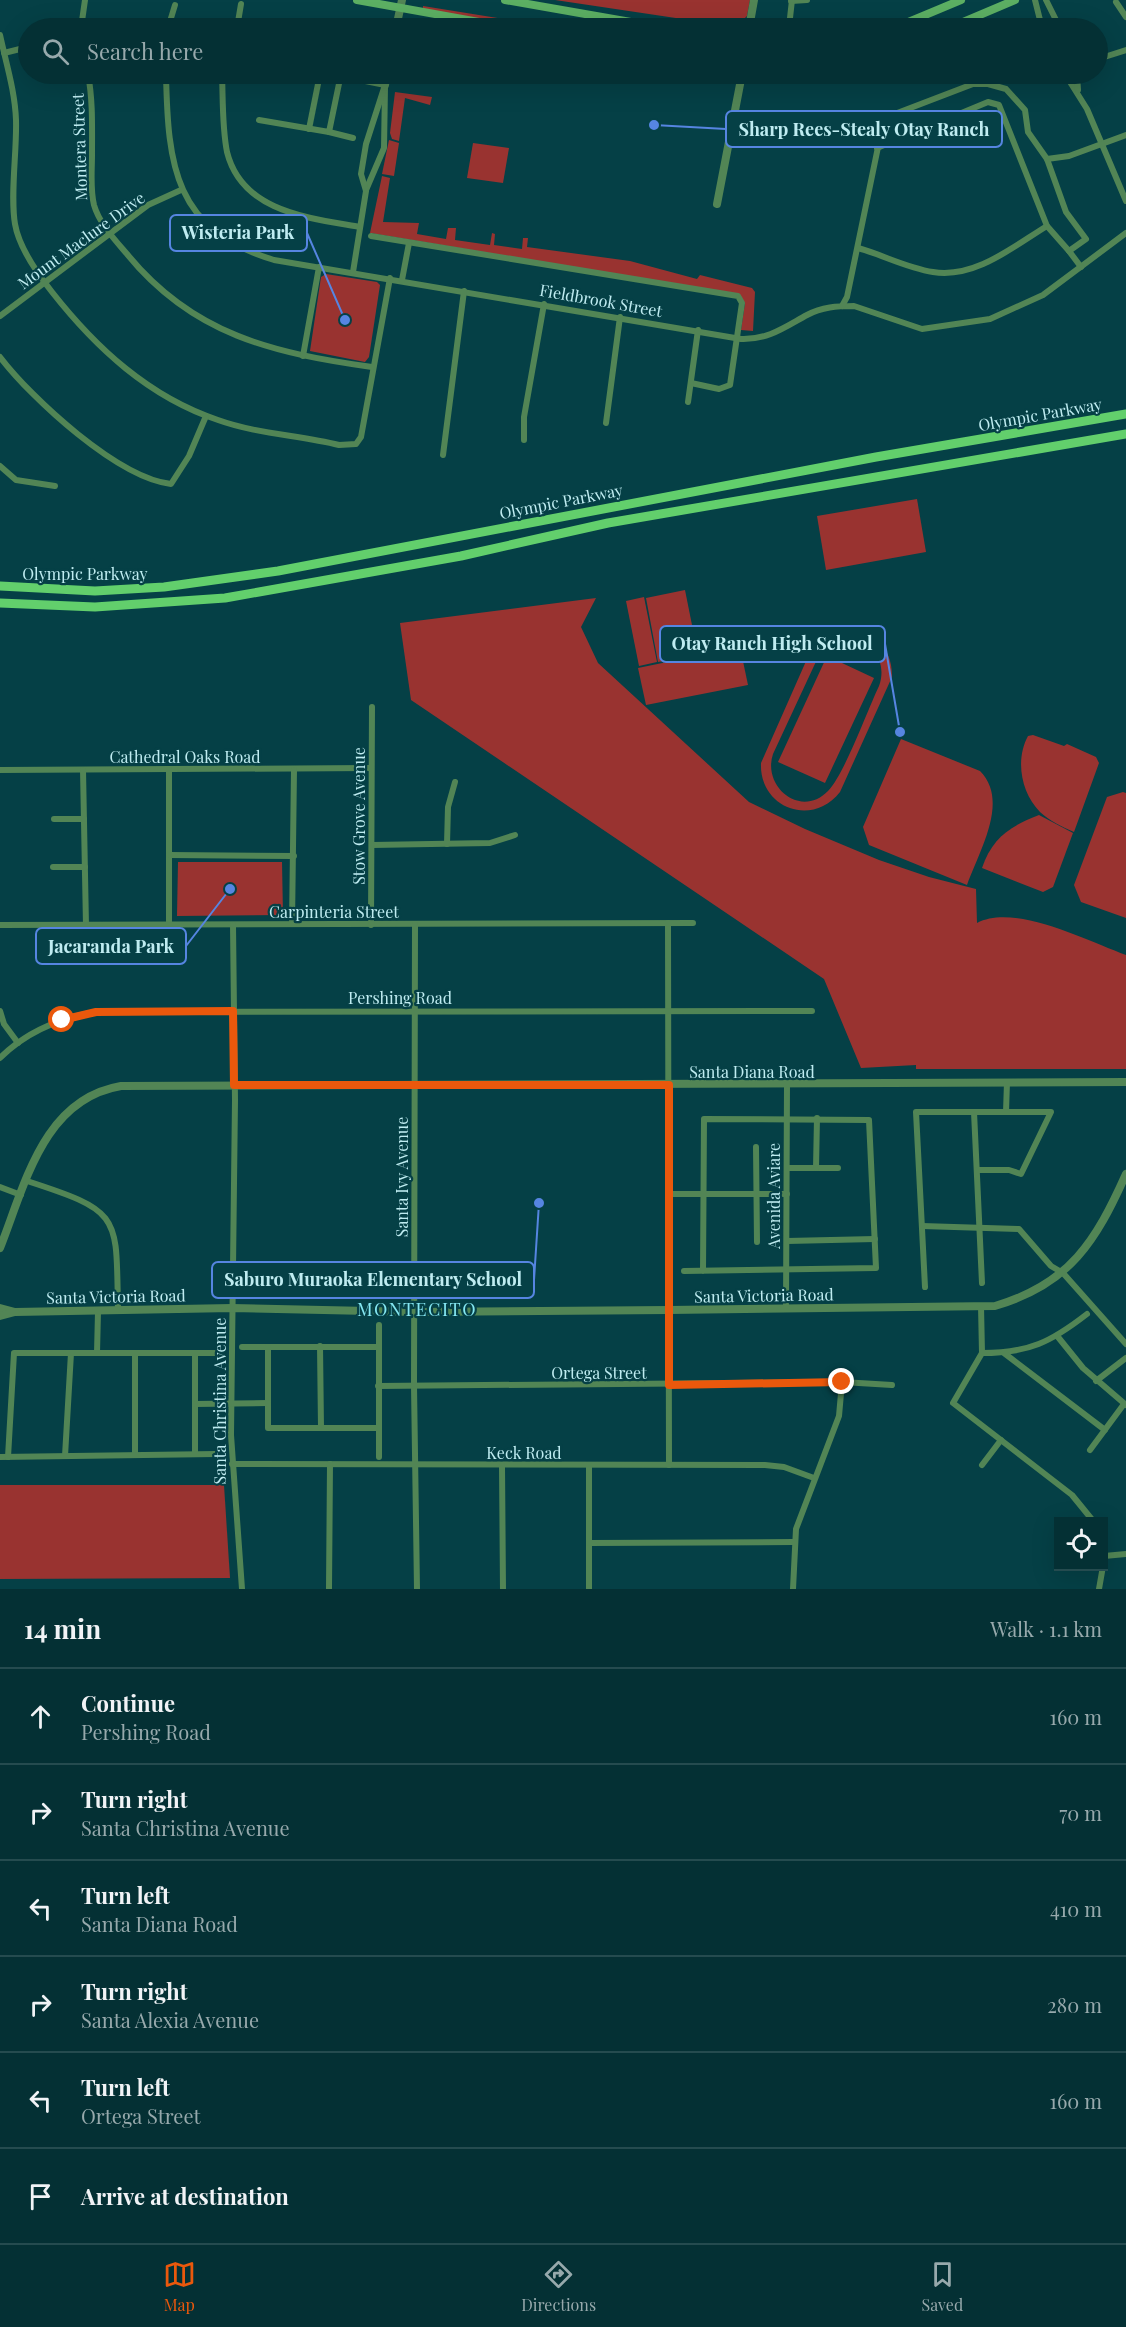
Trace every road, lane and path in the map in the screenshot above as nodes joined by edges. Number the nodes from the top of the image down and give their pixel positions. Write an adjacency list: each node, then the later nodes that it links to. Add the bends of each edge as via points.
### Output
1 (85, 0): 16 (street)
2 (357, 0): 13 (main road)
3 (506, 0): 20 (main road)
4 (754, 0): 21 (street)
5 (807, 0): 10 (street)
6 (962, 0): 23 (main road)
7 (1015, 0): 24 (main road)
8 (1035, 0): 25 (street)
9 (1046, 0): 26 (street)
10 (792, 1): 22 (street)
11 (1116, 2): 15 (street)
12 (241, 4): 18 (street)
13 (401, 4): 19 (main road)
14 (175, 5): 17 (street)
15 (1126, 17)
16 (82, 18)
17 (171, 18)
18 (240, 18)
19 (466, 18)
20 (608, 18)
21 (751, 18)
22 (790, 18)
23 (918, 18)
24 (973, 18)
25 (1040, 18)
26 (1055, 18)
27 (0, 35): 30 (street)
28 (18, 49): 30 (street)
29 (1126, 50): 31 (street)
30 (4, 52): 68 (street, via 16,120 15,224 19,239)
31 (1108, 55)
32 (90, 84): 57 (street, Montera Street, via 92,194 98,216)
33 (166, 84): 51 (street, Fieldbrook Street, via 167,124)
34 (223, 84): 56 (street, via 228,152 247,189 282,210)
35 (318, 84): 44 (street)
36 (339, 84): 45 (street)
37 (381, 84): 41 (street)
38 (740, 84): 54 (street)
39 (1073, 84): 42 (street)
40 (1078, 84): 42 (street)
41 (385, 85): 52 (street, via 384,148); 52 (street, via 366,144 361,174)
42 (1078, 91): 48 (street)
43 (259, 120): 44 (street)
44 (309, 129): 45 (street)
45 (329, 132): 47 (street)
46 (1126, 135): 48 (street)
47 (353, 138)
48 (1103, 144): 50 (street); 53 (street)
49 (877, 148): 50 (street, via 883,123 892,115 973,84 988,84 1015,96 1024,110 1028,132); 55 (street, via 988,102 999,105); 61 (street)
50 (1047, 159): 62 (street, via 1066,212 1086,239)
51 (181, 190): 57 (street, Mount Maclure Drive, via 148,205); 63 (street, Fieldbrook Street, via 206,224 230,242 274,260)
52 (366, 191): 56 (street)
53 (1126, 201)
54 (717, 204)
55 (1047, 225): 61 (street, via 993,259 958,272 934,272); 62 (street)
56 (360, 227): 65 (street)
57 (110, 233): 68 (street, Mount Maclure Drive); 76 (street, Montera Street, via 147,278 197,317 238,338)
58 (1126, 233): 64 (street, Fieldbrook Street)
59 (370, 236): 60 (street)
60 (409, 243): 67 (street); 75 (street, via 738,296 742,303)
61 (858, 248): 71 (street)
62 (1069, 251): 64 (street)
63 (319, 267): 65 (street, Fieldbrook Street); 76 (street)
64 (1081, 267): 71 (street, Fieldbrook Street, via 1043,295 1012,310 960,324 922,329 854,306)
65 (353, 272): 66 (street, Fieldbrook Street)
66 (390, 278): 67 (street, Fieldbrook Street); 78 (street)
67 (402, 280): 69 (street, Fieldbrook Street)
68 (45, 283): 72 (street, Mount Maclure Drive); 82 (street, via 86,333 117,362 158,391)
69 (464, 291): 70 (street, Fieldbrook Street); 86 (street)
70 (544, 304): 73 (street, Fieldbrook Street); 85 (street, via 524,417)
71 (842, 306): 75 (street, Fieldbrook Street, via 807,315 782,331 753,339)
72 (0, 316)
73 (620, 317): 74 (street, Fieldbrook Street); 83 (street)
74 (698, 330): 75 (street, Fieldbrook Street); 79 (street)
75 (736, 337): 79 (street, via 730,385 719,389)
76 (303, 356): 78 (street, Montera Street)
77 (0, 357): 82 (street, via 64,424 157,483 171,484 183,470)
78 (372, 367): 82 (street, via 361,437 356,444 339,445 258,431)
79 (691, 383): 80 (street)
80 (688, 402)
81 (1126, 414): 88 (main road, Olympic Parkway)
82 (206, 416)
83 (606, 423)
84 (1126, 434): 90 (main road, Olympic Parkway)
85 (524, 440)
86 (443, 455)
87 (0, 466): 89 (street, via 16,480)
88 (782, 475): 90 (main road); 91 (main road, Olympic Parkway, via 278,571 164,587 95,591)
89 (55, 486)
90 (786, 493): 92 (main road, Olympic Parkway, via 225,598 95,607)
91 (0, 586)
92 (0, 603)
93 (372, 707): 94 (street, Stow Grove Avenue)
94 (370, 768): 98 (street, Cathedral Oaks Road); 104 (street, Stow Grove Avenue)
95 (0, 770): 96 (street, Cathedral Oaks Road)
96 (83, 770): 97 (street, Cathedral Oaks Road); 101 (street)
97 (169, 770): 98 (street, Cathedral Oaks Road); 105 (street)
98 (294, 770): 106 (street)
99 (455, 782): 103 (street, via 448,807)
100 (54, 819): 101 (street)
101 (84, 819): 108 (street)
102 (515, 835): 103 (street, via 490,843)
103 (447, 844): 104 (street)
104 (372, 845): 112 (street, Stow Grove Avenue)
105 (169, 855): 106 (street); 117 (street)
106 (294, 856): 111 (street)
107 (53, 867): 108 (street)
108 (85, 867): 116 (street)
109 (668, 923): 110 (street, Carpinteria Street); 115 (street, Carpinteria Street); 121 (street)
110 (693, 923)
111 (292, 924): 112 (street, Carpinteria Street); 114 (street, Carpinteria Street)
112 (371, 924): 115 (street, Carpinteria Street)
113 (0, 925): 116 (street, Carpinteria Street)
114 (233, 925): 117 (street, Carpinteria Street); 119 (street, Santa Christina Avenue)
115 (416, 925): 120 (street, Santa Ivy Avenue)
116 (86, 926): 117 (street, Carpinteria Street)
117 (170, 926)
118 (0, 1011): 123 (street)
119 (233, 1011): 120 (street, Pershing Road); 123 (street, Pershing Road, via 96,1012 52,1023); 129 (street, Santa Christina Avenue)
120 (415, 1011): 121 (street, Pershing Road); 127 (street, Santa Ivy Avenue)
121 (668, 1011): 122 (street, Pershing Road); 130 (street)
122 (812, 1011)
123 (18, 1043): 124 (street, Pershing Road)
124 (0, 1058)
125 (1126, 1082): 126 (street, Santa Diana Road)
126 (1007, 1083): 128 (street, Santa Diana Road); 132 (street)
127 (415, 1084): 129 (street, Santa Diana Road); 130 (street, Santa Diana Road); 166 (street, Santa Ivy Avenue)
128 (787, 1084): 130 (street, Santa Diana Road); 133 (street, Avenida Aviare)
129 (234, 1085): 141 (street, Santa Diana Road, via 132,1086 91,1094 66,1111 50,1130); 162 (street, Santa Christina Avenue)
130 (669, 1085): 143 (street)
131 (974, 1112): 132 (street); 139 (street); 148 (street, via 916,1112)
132 (1006, 1112): 139 (street, via 1051,1112 1021,1174)
133 (787, 1118): 134 (street); 136 (street, Avenida Aviare); 144 (street, via 704,1119)
134 (817, 1118): 137 (street); 150 (street, via 869,1120)
135 (756, 1147): 145 (street)
136 (787, 1168): 137 (street); 146 (street, Avenida Aviare)
137 (816, 1168): 138 (street)
138 (838, 1168)
139 (977, 1170): 149 (street)
140 (1126, 1174): 157 (street, Santa Victoria Road, via 1100,1228)
141 (27, 1181): 147 (street, Santa Diana Road); 165 (street, via 84,1202 106,1215 117,1239)
142 (0, 1187): 147 (street)
143 (669, 1194): 144 (street); 164 (street)
144 (703, 1194): 145 (street); 155 (street)
145 (756, 1194): 146 (street); 152 (street)
146 (787, 1194): 151 (street, Avenida Aviare)
147 (21, 1195): 153 (street, Santa Diana Road)
148 (922, 1226): 149 (street); 159 (street)
149 (979, 1228): 157 (street, via 1019,1229 1051,1266); 158 (street)
150 (875, 1239): 151 (street); 154 (street, via 876,1268)
151 (787, 1241): 154 (street, Avenida Aviare)
152 (757, 1242)
153 (0, 1248)
154 (787, 1269): 155 (street); 163 (street, Avenida Aviare)
155 (703, 1270): 156 (street)
156 (684, 1271)
157 (1063, 1273): 160 (street, Santa Victoria Road, via 1019,1299); 173 (street)
158 (982, 1283)
159 (925, 1287)
160 (981, 1306): 163 (street, Santa Victoria Road); 183 (street)
161 (0, 1308): 167 (street, Santa Victoria Road)
162 (232, 1308): 165 (street, Santa Victoria Road); 166 (street, Santa Victoria Road); 192 (street, Santa Christina Avenue)
163 (786, 1308): 164 (street, Santa Victoria Road)
164 (669, 1310): 166 (street, Santa Victoria Road); 188 (street)
165 (118, 1311): 168 (street, Santa Victoria Road)
166 (415, 1311): 191 (street, Santa Ivy Avenue)
167 (15, 1312): 168 (street, Santa Victoria Road); 170 (street, Santa Victoria Road)
168 (98, 1312): 179 (street)
169 (1088, 1314): 172 (street)
170 (0, 1316)
171 (379, 1325): 177 (street)
172 (1058, 1337): 184 (street); 186 (street)
173 (1126, 1344)
174 (242, 1347): 175 (street)
175 (268, 1347): 176 (street); 193 (street)
176 (320, 1347): 177 (street); 196 (street)
177 (379, 1347): 190 (street)
178 (71, 1353): 179 (street); 204 (street, via 14,1353); 205 (street)
179 (97, 1353): 180 (street)
180 (135, 1353): 181 (street); 203 (street)
181 (195, 1353): 182 (street); 194 (street)
182 (220, 1353)
183 (982, 1353): 184 (street); 199 (street, via 953,1403)
184 (1004, 1353): 198 (street)
185 (1124, 1362): 186 (street)
186 (1096, 1381): 195 (street)
187 (842, 1382): 188 (street, Ortega Street); 189 (street, Ortega Street); 215 (street, via 839,1416)
188 (669, 1385): 191 (street, Ortega Street); 211 (street)
189 (892, 1385)
190 (378, 1386): 191 (street, Ortega Street); 197 (street)
191 (414, 1386): 213 (street, Santa Ivy Avenue)
192 (231, 1403): 193 (street); 194 (street); 208 (street, Santa Christina Avenue)
193 (268, 1403): 196 (street, via 268,1428)
194 (195, 1404): 201 (street)
195 (1125, 1405): 198 (street)
196 (321, 1428): 197 (street)
197 (378, 1428): 207 (street)
198 (1105, 1430): 200 (street)
199 (1001, 1440): 212 (street); 216 (street, via 1072,1495)
200 (1090, 1450)
201 (195, 1454): 202 (street); 203 (street)
202 (216, 1454)
203 (135, 1455): 205 (street)
204 (8, 1456): 205 (street); 206 (street)
205 (65, 1456)
206 (0, 1457)
207 (379, 1457)
208 (232, 1464): 209 (street, Keck Road); 222 (street, Santa Christina Avenue)
209 (330, 1464): 213 (street, Keck Road); 223 (street)
210 (588, 1465): 211 (street, Keck Road); 214 (street, Keck Road); 218 (street)
211 (669, 1465): 215 (street, Keck Road, via 775,1465)
212 (982, 1465)
213 (415, 1466): 214 (street, Keck Road); 224 (street, Santa Ivy Avenue)
214 (502, 1466): 225 (street)
215 (814, 1478): 217 (street)
216 (1091, 1517)
217 (794, 1542): 218 (street); 227 (street)
218 (590, 1543): 226 (street)
219 (1126, 1554): 220 (street)
220 (1108, 1555)
221 (1102, 1571): 228 (street)
222 (242, 1589)
223 (329, 1589)
224 (417, 1589)
225 (503, 1589)
226 (589, 1589)
227 (793, 1589)
228 (1099, 1589)

